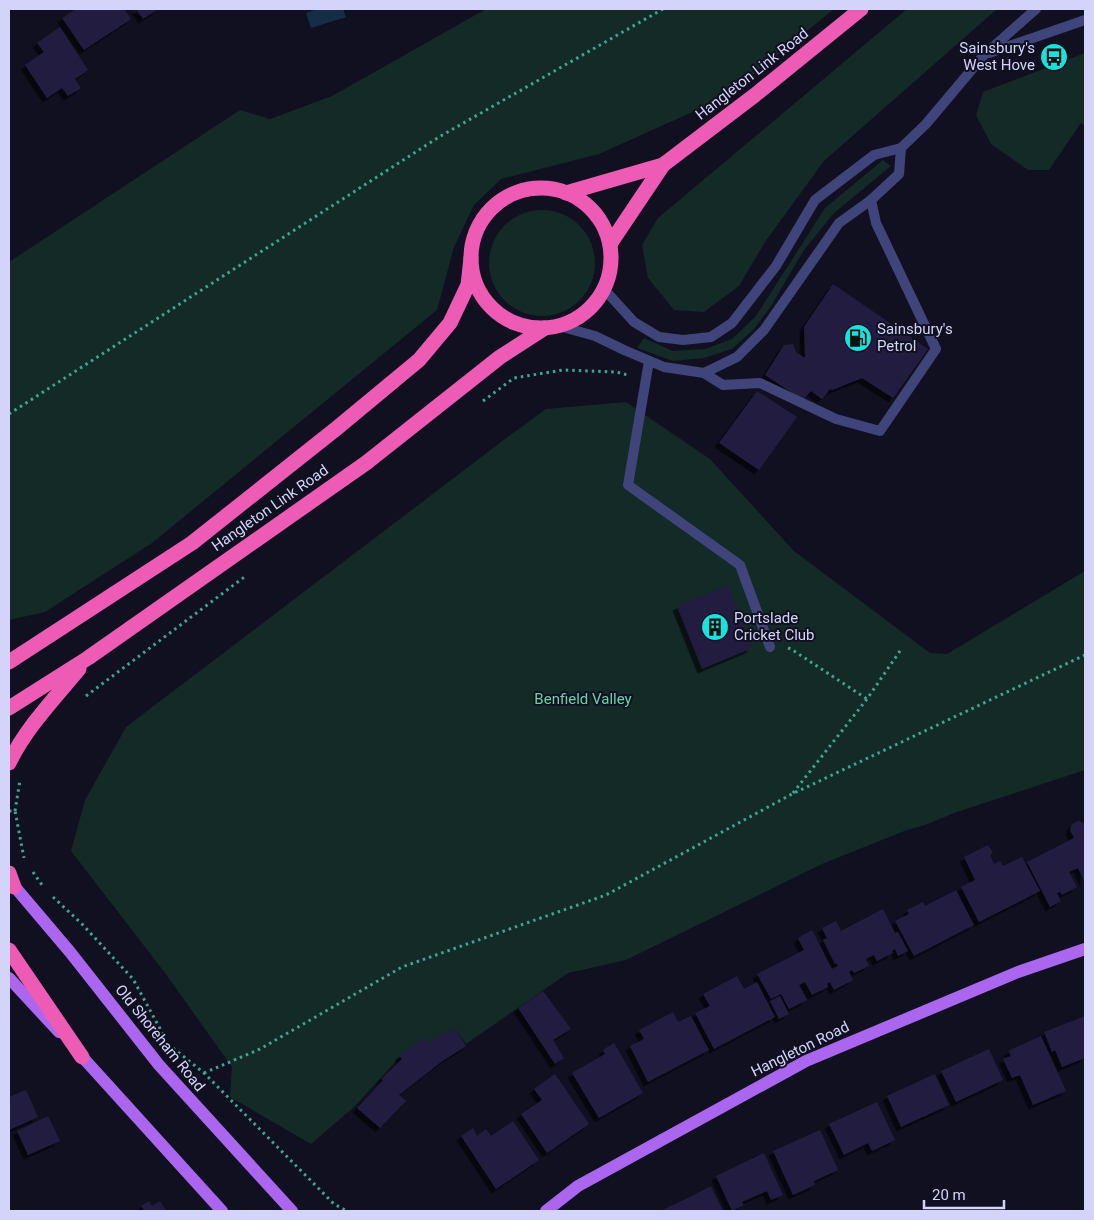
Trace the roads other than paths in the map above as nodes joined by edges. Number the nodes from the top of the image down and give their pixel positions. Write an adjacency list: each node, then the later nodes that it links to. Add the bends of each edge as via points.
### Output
1 (861, 9): 6 (highway, Hangleton Link Road)
2 (1036, 9): 4 (lane)
3 (1085, 20): 4 (lane)
4 (984, 55): 5 (lane, via 926,124)
5 (901, 148): 8 (lane, via 899,174); 11 (lane, via 874,155 815,200 776,266 732,323 711,337 683,340 659,336 634,322)
6 (663, 165): 7 (highway, Hangleton Link Road); 9 (highway, Hangleton Link Road)
7 (566, 193): 9 (highway, via 588,206 601,220); 10 (highway, via 543,188 519,191 498,203 482,220 473,241)
8 (871, 200): 14 (lane, via 839,223 764,330 737,357); 14 (lane, via 876,224 936,349 880,431 836,419 760,383 723,385)
9 (610, 244): 11 (highway, via 610,270)
10 (471, 258): 12 (highway, via 475,280 486,301 499,314 521,325); 15 (highway, Hangleton Link Road, via 468,285 450,323 418,360 192,543)
11 (604, 289): 12 (highway, via 591,307 570,322)
12 (552, 327): 13 (lane, via 595,336); 18 (highway, Hangleton Link Road, via 500,357 366,463)
13 (649, 361): 14 (lane, via 664,367); 16 (lane, via 628,485 740,565)
14 (704, 373)
15 (34, 647): 17 (highway); 19 (highway, Hangleton Link Road)
16 (770, 647)
17 (9, 651)
18 (88, 658): 20 (highway, Hangleton Link Road); 21 (highway, via 30,727)
19 (9, 662)
20 (9, 708)
21 (9, 763)
22 (11, 880): 27 (main road, Old Shoreham Road, via 159,1065)
23 (1085, 949): 31 (main road, Hangleton Road, via 1018,972 806,1061 578,1186)
24 (9, 950): 26 (highway)
25 (9, 978): 26 (main road)
26 (82, 1057): 28 (main road)
27 (264, 1182): 29 (main road, Old Shoreham Road); 30 (main road)
28 (222, 1211)
29 (292, 1211)
30 (303, 1211)
31 (546, 1211)

